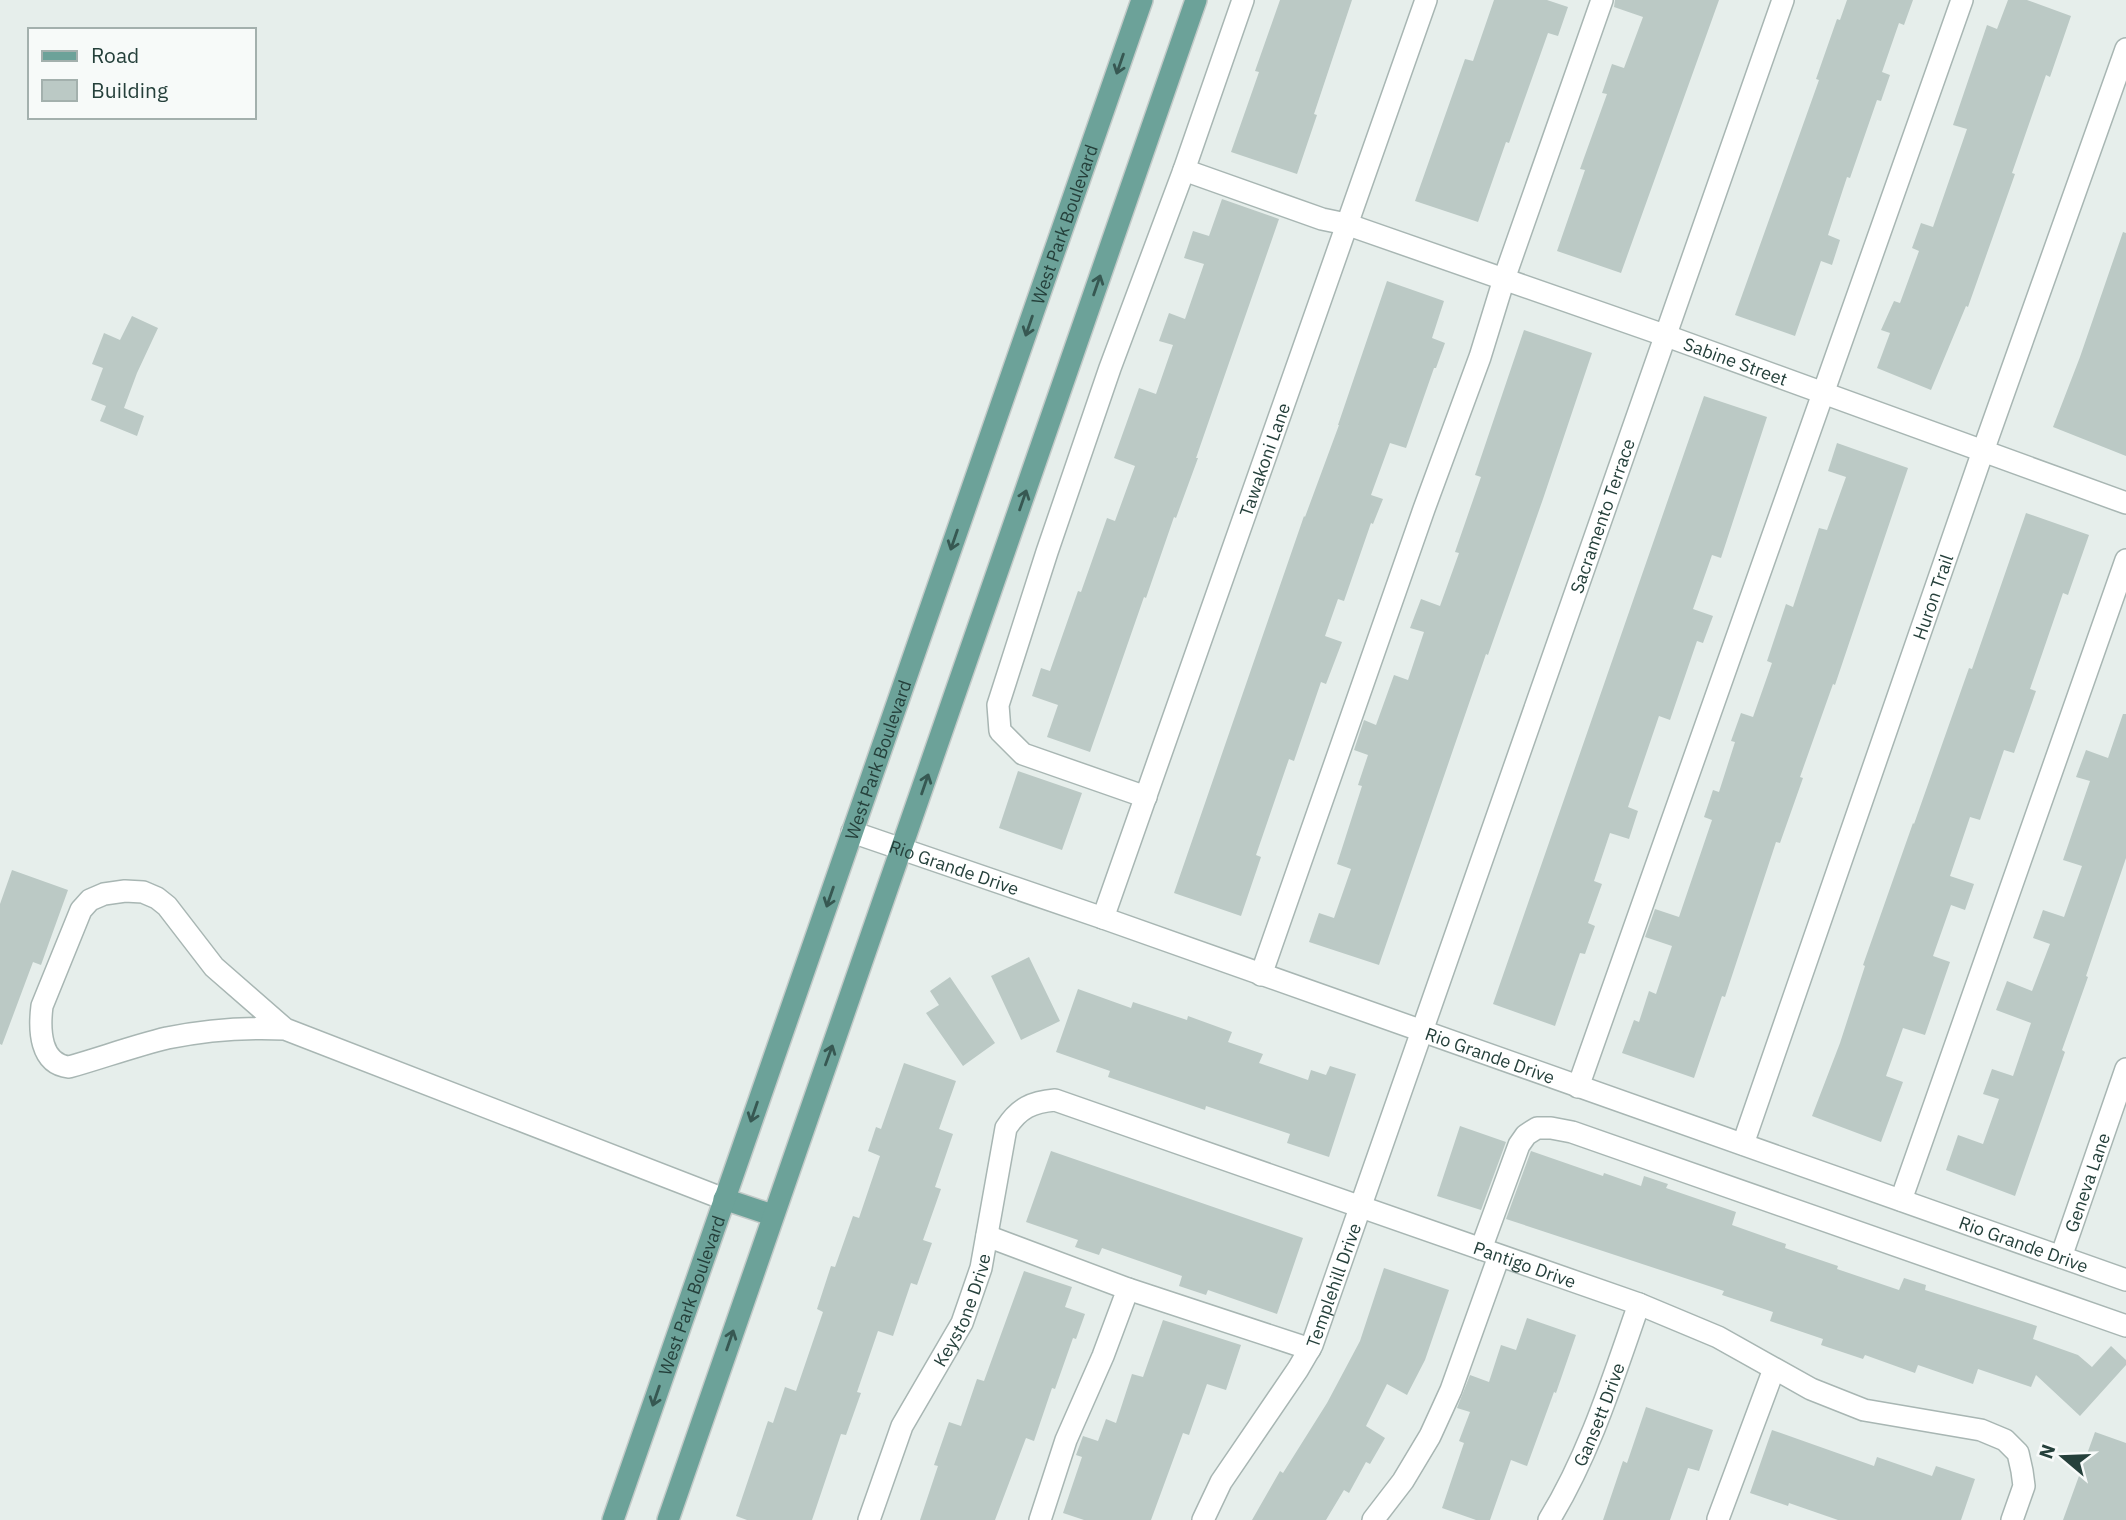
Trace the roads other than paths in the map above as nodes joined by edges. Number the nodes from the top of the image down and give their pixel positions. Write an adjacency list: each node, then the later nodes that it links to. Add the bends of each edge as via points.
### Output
1 (1142, 0): 18 (main road, West Park Boulevard, one-way to 18)
2 (1196, 0): 19 (main road, one-way to 2)
3 (1243, 0): 9 (street)
4 (1426, 0): 10 (street, Tawakoni Lane)
5 (1602, 0): 11 (street)
6 (1783, 0): 12 (street, Sacramento Terrace)
7 (1962, 0): 13 (street)
8 (2126, 49): 14 (street, Huron Trail)
9 (1184, 170): 10 (street, Sabine Street); 17 (street, via 1110,368 998,705 1000,731 1023,754)
10 (1346, 224): 11 (street, Sabine Street); 17 (street, Tawakoni Lane)
11 (1504, 279): 12 (street, Sabine Street); 21 (street)
12 (1664, 335): 13 (street, Sabine Street); 23 (street, Sacramento Terrace)
13 (1821, 392): 14 (street, Sabine Street); 25 (street)
14 (1983, 452): 15 (street, Sabine Street); 27 (street, Huron Trail)
15 (2126, 503)
16 (2126, 560): 29 (street)
17 (1146, 797): 20 (street, Tawakoni Lane)
18 (852, 832): 19 (street, Rio Grande Drive); 28 (main road, West Park Boulevard, one-way to 28)
19 (902, 849): 20 (street, Rio Grande Drive); 31 (main road, one-way to 19)
20 (1103, 918): 21 (street, Rio Grande Drive)
21 (1261, 975): 23 (street, Rio Grande Drive)
22 (285, 1029): 22 (street, via 214,967 167,906 143,892 125,891 97,897 80,909 40,1020 52,1062 69,1067 187,1035 245,1027); 28 (street)
23 (1423, 1033): 25 (street, Rio Grande Drive); 30 (street, Templehill Drive)
24 (2126, 1069): 34 (street, Geneva Lane)
25 (1578, 1087): 27 (street, Rio Grande Drive)
26 (1039, 1101): 30 (street, Pantigo Drive, via 1055,1100); 32 (street, Keystone Drive, via 1014,1116 1006,1128)
27 (1743, 1144): 29 (street, Rio Grande Drive)
28 (724, 1199): 31 (main road); 41 (main road, West Park Boulevard, one-way to 41)
29 (1901, 1200): 34 (street, Rio Grande Drive)
30 (1361, 1207): 33 (street, Pantigo Drive); 39 (street, Templehill Drive)
31 (772, 1215): 42 (main road, one-way to 31)
32 (987, 1236): 36 (street); 43 (street, Keystone Drive, via 962,1323 902,1426)
33 (1490, 1252): 37 (street, Pantigo Drive); 38 (street, via 1519,1145 1537,1128 1551,1128 1661,1162); 46 (street, via 1451,1390 1403,1481)
34 (2060, 1257): 35 (street, Rio Grande Drive)
35 (2126, 1280)
36 (1128, 1289): 39 (street); 44 (street, via 1066,1440)
37 (1639, 1304): 40 (street, Pantigo Drive, via 1718,1337); 47 (street, Gansett Drive, via 1593,1434)
38 (2126, 1326)
39 (1310, 1349): 45 (street, Templehill Drive, via 1221,1482)
40 (1774, 1369): 48 (street); 49 (street, Pantigo Drive, via 1864,1410 1981,1430 2005,1440 2018,1453 2024,1486)
41 (613, 1520)
42 (668, 1520)
43 (869, 1520)
44 (1040, 1520)
45 (1203, 1520)
46 (1373, 1520)
47 (1549, 1520)
48 (1719, 1520)
49 (2012, 1520)

